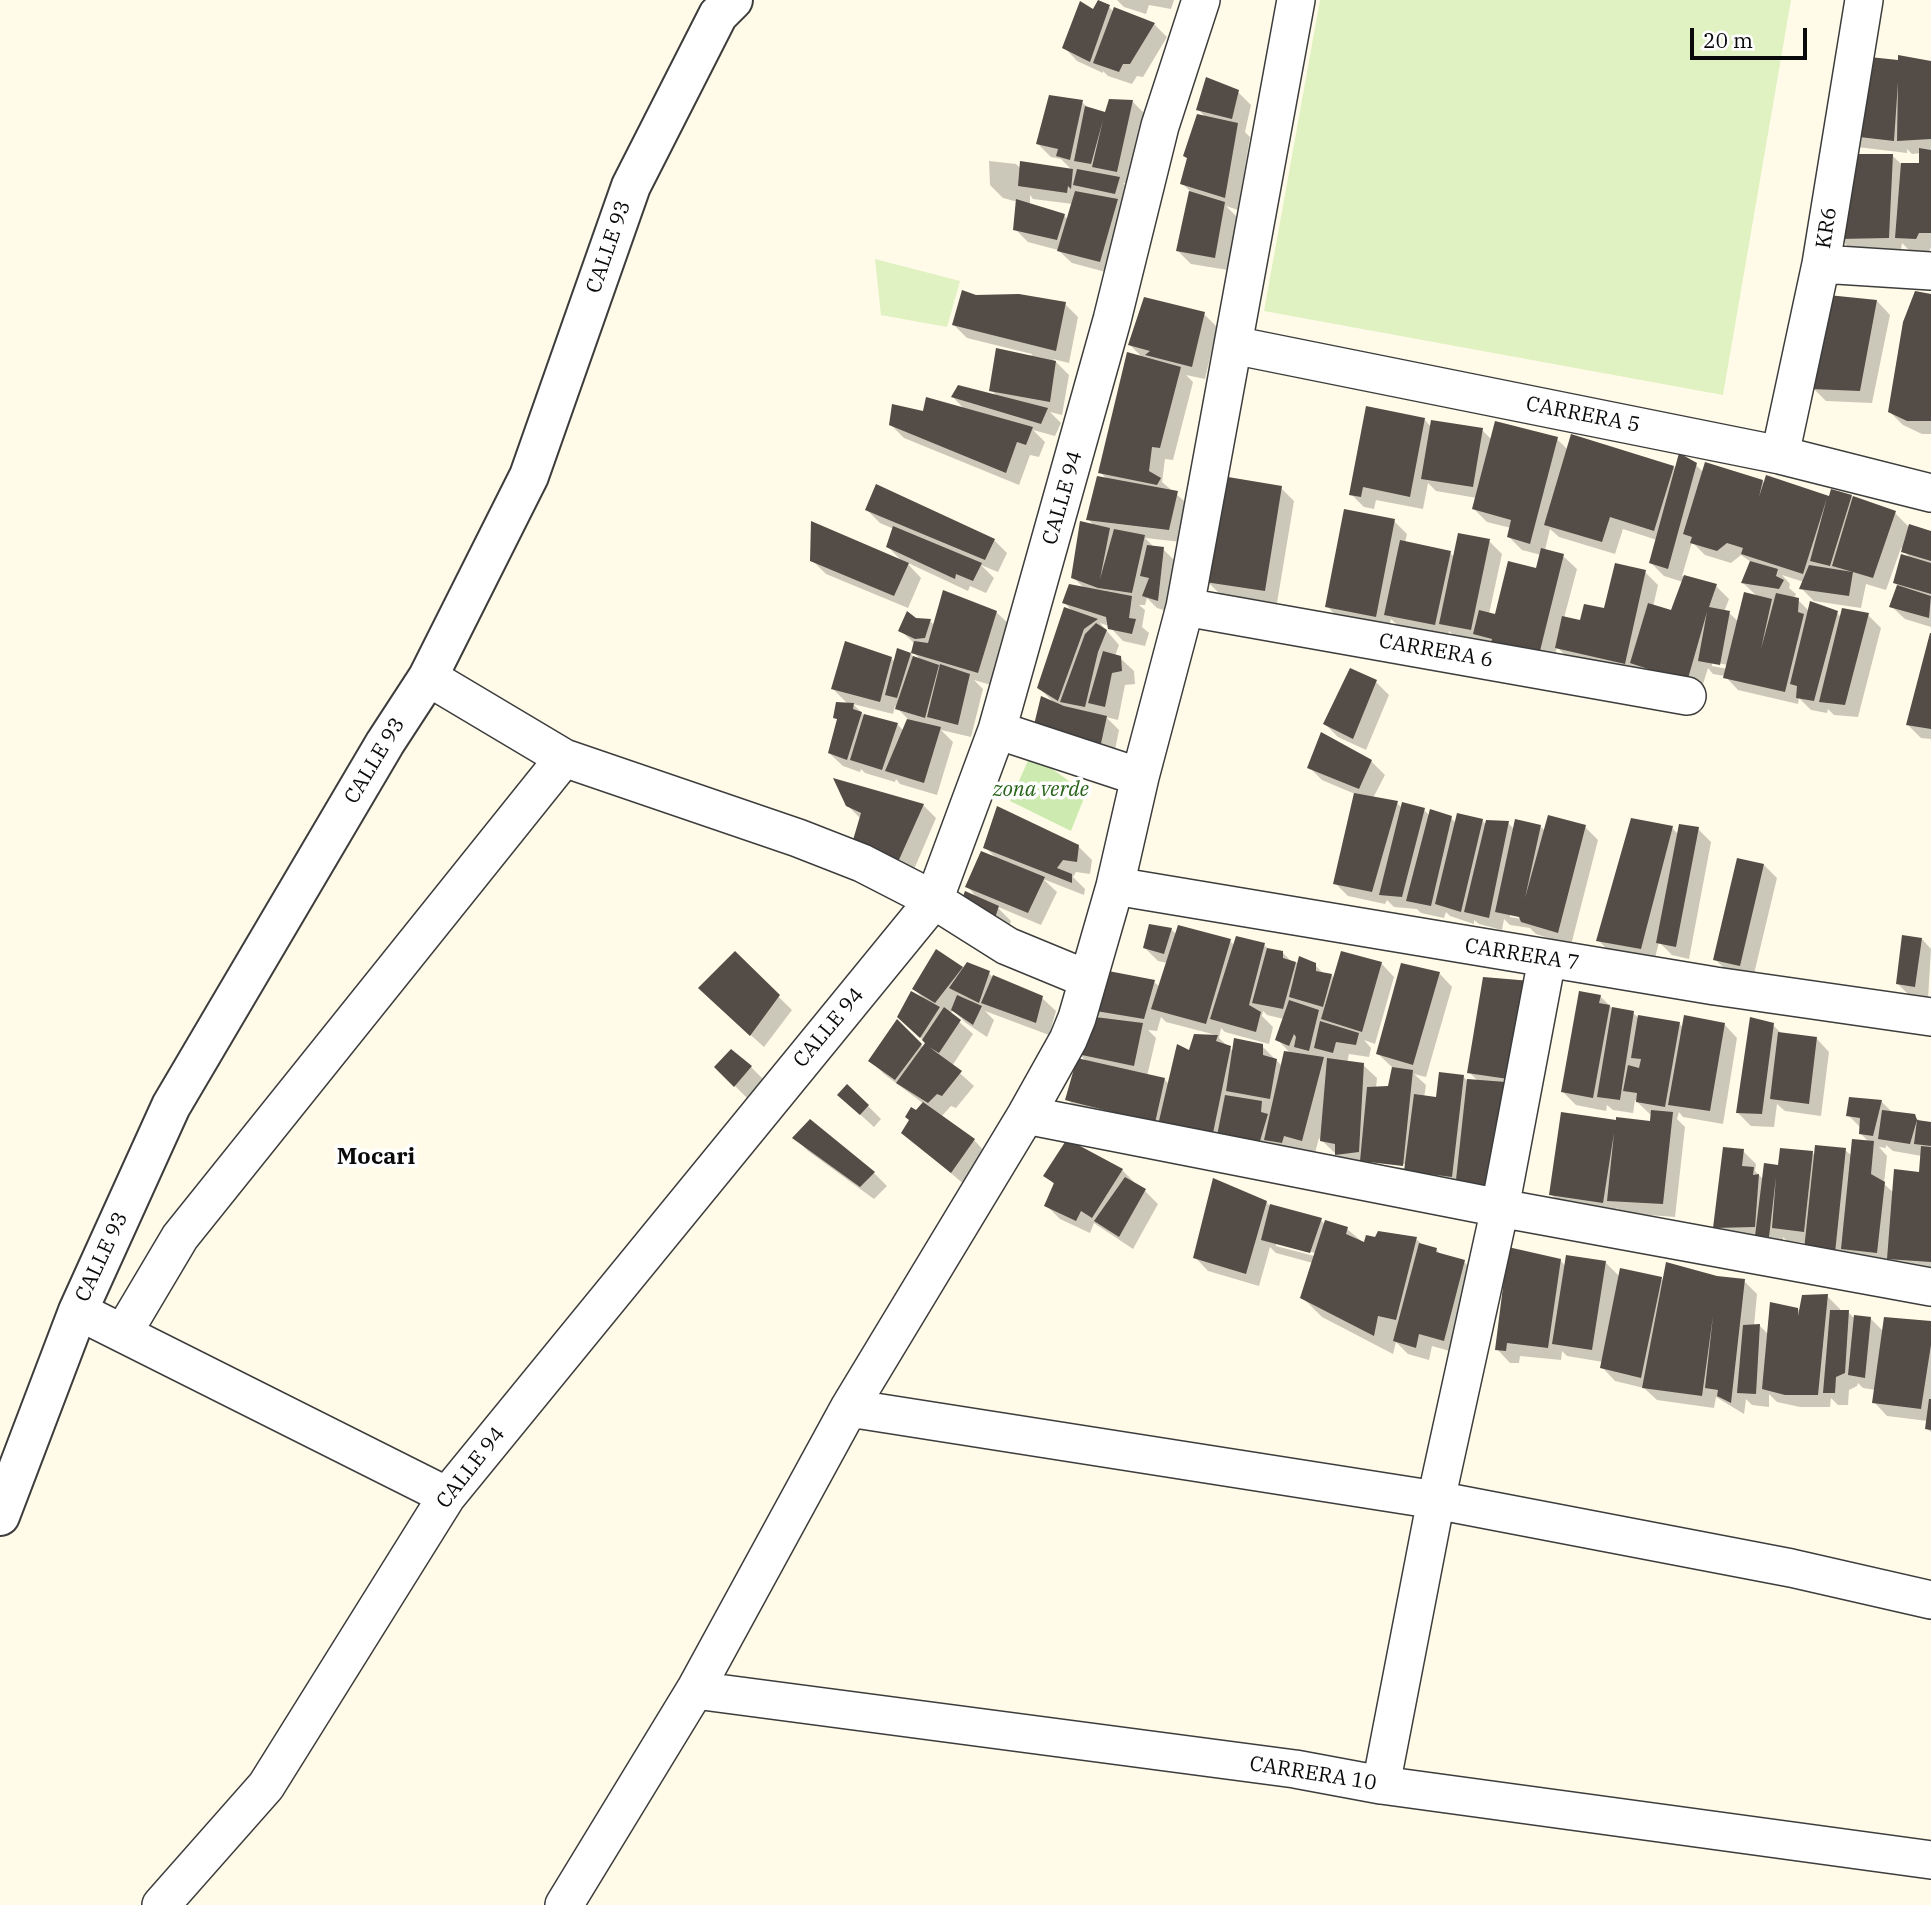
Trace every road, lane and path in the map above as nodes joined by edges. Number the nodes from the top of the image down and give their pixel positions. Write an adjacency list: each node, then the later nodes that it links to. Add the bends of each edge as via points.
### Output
1 (733, 0): 11 (street, CALLE 93, via 718,15 631,186 529,476)
2 (1201, 0): 13 (street, CALLE 94, via 1160,126 1109,333)
3 (1296, 0): 7 (street)
4 (1864, 0): 5 (street, KR6)
5 (1821, 264): 6 (street); 8 (street, KR6)
6 (1931, 271)
7 (1233, 345): 8 (street, CARRERA 5); 10 (street)
8 (1780, 455): 9 (street, CARRERA 5)
9 (1931, 493)
10 (1185, 607): 12 (street, CARRERA 6); 15 (street)
11 (428, 677): 14 (street); 24 (street, CALLE 93, via 171,1107)
12 (1687, 696)
13 (997, 730): 15 (street); 17 (street, CALLE 94)
14 (564, 758): 17 (street, via 798,838 862,863); 25 (street, via 180,1237)
15 (1140, 777): 16 (street)
16 (1115, 886): 18 (street, CARRERA 7); 19 (street)
17 (934, 900): 19 (street, via 1007,946); 27 (street, CALLE 94)
18 (1547, 959): 20 (street, CARRERA 7); 22 (street)
19 (1087, 979): 21 (street, via 1068,1040)
20 (1931, 1017)
21 (1026, 1115): 22 (street); 26 (street)
22 (1500, 1208): 23 (street); 28 (street)
23 (1931, 1287)
24 (78, 1311): 25 (street); 29 (street, CALLE 93)
25 (122, 1333): 27 (street)
26 (849, 1408): 28 (street); 31 (street)
27 (446, 1496): 34 (street, CALLE 94, via 266,1786)
28 (1436, 1500): 30 (street, via 1791,1568); 32 (street)
29 (0, 1516)
30 (1931, 1600)
31 (695, 1690): 32 (street, CARRERA 10, via 1295,1769); 35 (street)
32 (1381, 1785): 33 (street, CARRERA 10)
33 (1931, 1860)
34 (160, 1905)
35 (564, 1905)

